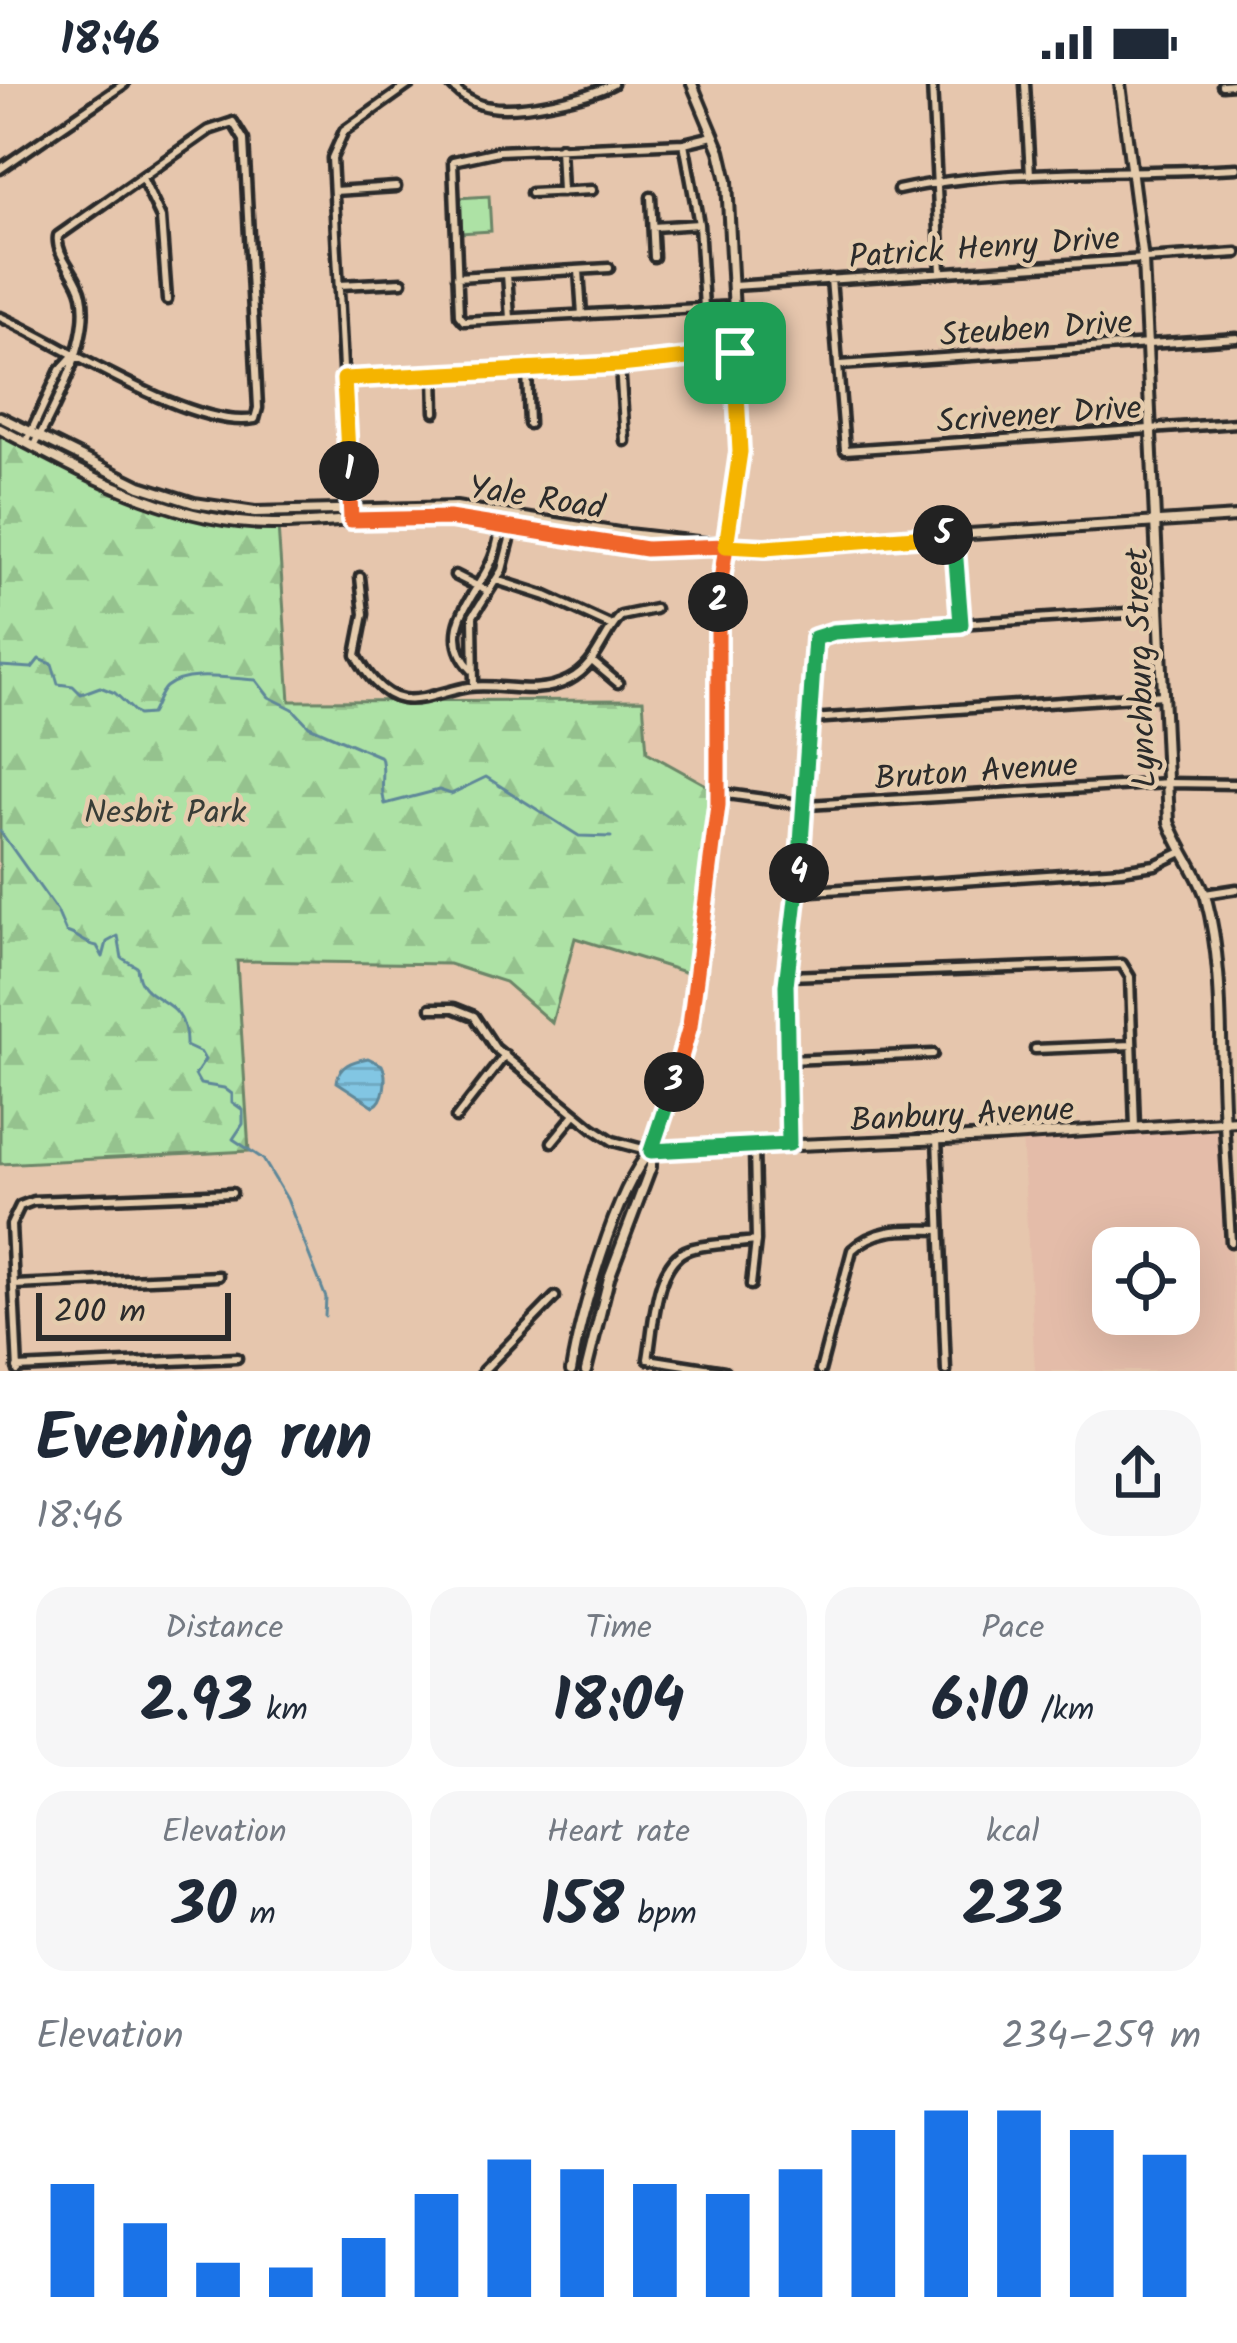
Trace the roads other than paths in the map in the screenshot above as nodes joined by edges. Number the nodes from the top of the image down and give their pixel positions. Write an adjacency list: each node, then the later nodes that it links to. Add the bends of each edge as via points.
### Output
1 (124, 84): 15 (street)
2 (410, 84): 23 (street, via 337,140)
3 (450, 84): 4 (street, via 498,108 605,93)
4 (613, 84)
5 (692, 84): 11 (main road)
6 (932, 84): 19 (street)
7 (1025, 84): 17 (street)
8 (1120, 84): 16 (main road, Lynchburg Street)
9 (1234, 84): 10 (street)
10 (1222, 85)
11 (715, 135): 12 (street); 40 (main road)
12 (684, 143): 13 (street); 27 (street)
13 (560, 147): 24 (street); 36 (street, via 453,161)
14 (1237, 168): 16 (street)
15 (0, 170)
16 (1134, 174): 17 (street); 31 (main road, Lynchburg Street)
17 (1030, 175): 19 (street)
18 (142, 178): 41 (street, via 161,218); 50 (street, via 52,245 82,294); 50 (street, via 236,118 244,140 255,419 185,407)
19 (937, 182): 22 (street); 34 (street)
20 (396, 188): 23 (street)
21 (592, 190): 24 (street)
22 (898, 190)
23 (334, 191): 39 (street)
24 (562, 191): 25 (street)
25 (531, 193)
26 (651, 196): 28 (street)
27 (699, 224): 28 (street); 43 (street)
28 (653, 227): 30 (street)
29 (1237, 253): 31 (street, Patrick Henry Drive)
30 (654, 257)
31 (1143, 260): 34 (street, Patrick Henry Drive); 48 (main road, Lynchburg Street)
32 (609, 268): 33 (street)
33 (579, 270): 35 (street); 44 (street)
34 (941, 273): 37 (street, Patrick Henry Drive)
35 (507, 274): 36 (street); 46 (street)
36 (457, 277): 46 (street, via 460,319)
37 (831, 279): 40 (street, Patrick Henry Drive); 52 (street)
38 (402, 282): 39 (street)
39 (339, 285): 55 (street)
40 (733, 286): 42 (main road)
41 (167, 300)
42 (735, 306): 43 (street); 49 (main road)
43 (704, 308): 44 (street)
44 (582, 315): 46 (street)
45 (0, 317): 50 (street)
46 (509, 318)
47 (1237, 338): 48 (street, Steuben Drive)
48 (1147, 343): 52 (street, Steuben Drive); 61 (main road, Lynchburg Street)
49 (735, 353): 51 (street); 71 (main road, via 740,452)
50 (74, 355): 62 (street)
51 (620, 365): 53 (street); 63 (street)
52 (838, 365): 61 (street, Scrivener Drive, via 845,450)
53 (526, 370): 54 (street); 59 (street)
54 (434, 374): 55 (street); 56 (street)
55 (344, 379): 64 (street)
56 (435, 412)
57 (0, 417): 62 (main road, Yale Road)
58 (1237, 423): 61 (street, Scrivener Drive)
59 (530, 424)
60 (0, 429): 62 (main road, Yale Road)
61 (1151, 430): 68 (main road, Lynchburg Street)
62 (32, 440): 64 (main road, Yale Road, via 194,503 271,513); 67 (main road, Yale Road, via 112,486 192,514 273,524)
63 (625, 440)
64 (351, 509): 66 (main road, Yale Road, via 425,506); 67 (street)
65 (1237, 517): 68 (main road, Yale Road)
66 (502, 519): 67 (main road, Yale Road); 69 (main road, Yale Road); 75 (street, via 494,557)
67 (351, 520)
68 (1156, 520): 70 (main road, Yale Road); 78 (main road, Lynchburg Street)
69 (515, 521): 71 (main road, Yale Road); 74 (street)
70 (954, 534): 71 (main road, Yale Road); 79 (street)
71 (726, 546): 89 (main road, via 718,596)
72 (455, 575): 75 (street)
73 (360, 578): 84 (street, via 356,656 383,689 404,700)
74 (496, 580): 76 (street); 80 (street)
75 (476, 585): 76 (street); 82 (street, via 458,624 462,660)
76 (487, 591): 82 (street, via 473,616)
77 (655, 609): 80 (street, via 628,612)
78 (1162, 610): 79 (street); 85 (main road, Lynchburg Street)
79 (961, 624): 86 (street, via 815,638)
80 (612, 626): 81 (street)
81 (593, 662): 83 (street); 84 (street, via 542,690)
82 (472, 670): 84 (street)
83 (617, 683)
84 (474, 686)
85 (1163, 695): 86 (street); 87 (main road, Lynchburg Street)
86 (811, 719): 90 (street)
87 (1168, 783): 88 (street, Bruton Avenue); 90 (street, Bruton Avenue); 91 (main road, Lynchburg Street)
88 (1237, 784)
89 (719, 793): 90 (street, Bruton Avenue); 111 (main road, via 690,1026)
90 (807, 805): 93 (street)
91 (1180, 854): 93 (street, via 1121,870); 94 (main road, Lynchburg Street)
92 (1237, 889): 94 (street)
93 (797, 892): 95 (street)
94 (1205, 894): 105 (main road, Lynchburg Street)
95 (788, 976): 97 (street, via 1111,962 1130,974); 101 (street)
96 (430, 1008): 100 (street, Banbury Avenue, via 474,1016)
97 (1132, 1045): 98 (street); 106 (street)
98 (1035, 1049)
99 (933, 1054): 101 (street)
100 (505, 1055): 102 (street, Banbury Avenue); 103 (street)
101 (788, 1060): 109 (street)
102 (575, 1114): 108 (street); 111 (street, Banbury Avenue, via 613,1141)
103 (456, 1118)
104 (1237, 1121): 105 (main road, Banbury Avenue)
105 (1225, 1124): 106 (main road, Banbury Avenue); 113 (street, Lynchburg Street)
106 (1135, 1128): 107 (main road, Banbury Avenue)
107 (937, 1138): 109 (main road, Banbury Avenue); 114 (street)
108 (553, 1142)
109 (789, 1144): 110 (main road, Banbury Avenue)
110 (754, 1147): 111 (main road, Banbury Avenue); 115 (street)
111 (651, 1151): 127 (main road, via 604,1249); 128 (main road)
112 (232, 1192): 118 (street, via 23,1204 11,1225)
113 (1233, 1200): 116 (street, Lynchburg Street)
114 (940, 1230): 130 (street, via 889,1230 852,1250); 131 (street)
115 (756, 1241): 119 (street); 129 (street, via 687,1250 662,1282 648,1359)
116 (1231, 1243)
117 (218, 1276): 118 (street)
118 (14, 1285): 124 (street)
119 (751, 1285)
120 (555, 1297): 126 (street)
121 (237, 1358): 122 (street)
122 (195, 1360): 123 (street); 125 (street)
123 (111, 1368): 124 (street)
124 (17, 1370)
125 (196, 1371)
126 (483, 1371)
127 (571, 1371)
128 (586, 1371)
129 (724, 1371)
130 (820, 1371)
131 (946, 1371)

